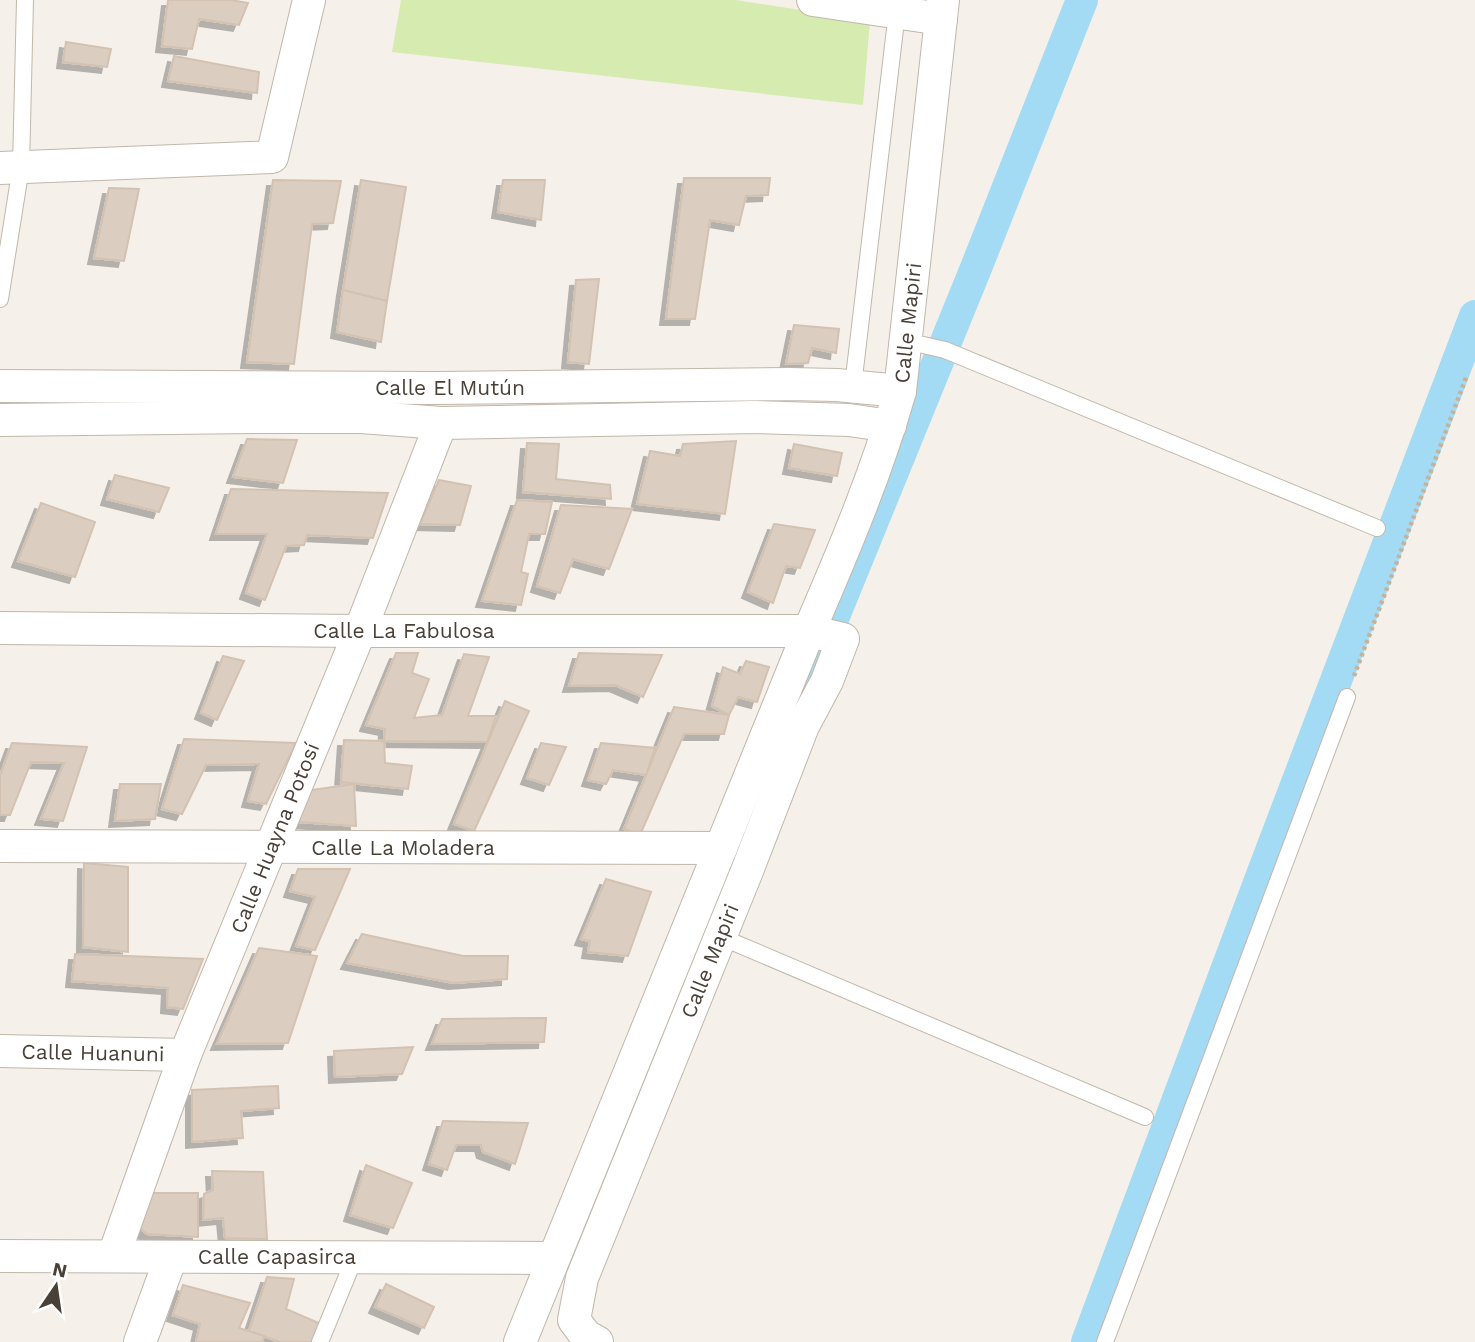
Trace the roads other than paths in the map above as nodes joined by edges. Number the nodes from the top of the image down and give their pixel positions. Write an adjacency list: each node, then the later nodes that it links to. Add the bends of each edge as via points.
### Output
1 (25, 0): 7 (lane)
2 (309, 0): 7 (street, via 272,158)
3 (813, 0): 4 (street)
4 (854, 4): 6 (street)
5 (942, 9): 6 (street); 9 (street, Calle Mapiri)
6 (897, 12): 11 (lane)
7 (11, 168): 8 (lane)
8 (0, 299)
9 (906, 341): 12 (street, Calle Mapiri); 16 (lane, via 945,350)
10 (0, 386): 11 (street, Calle El Mutún)
11 (853, 386): 12 (street, Calle El Mutún)
12 (900, 391): 15 (street, Calle Mapiri)
13 (0, 420): 14 (street, Calle El Mutún, via 298,417)
14 (441, 422): 15 (street, Calle El Mutún, via 755,416); 18 (street, Calle Huayna Potosí)
15 (890, 426): 19 (street, Calle Mapiri, via 858,518)
16 (1377, 528)
17 (0, 628): 18 (street, Calle La Fabulosa)
18 (360, 631): 19 (street, Calle La Fabulosa); 22 (street, Calle Huayna Potosí)
19 (809, 631): 23 (street, Calle Mapiri); 24 (street, Calle Mapiri, via 843,639 803,726)
20 (1346, 697): 37 (lane)
21 (0, 846): 22 (street, Calle La Moladera)
22 (270, 848): 23 (street, Calle La Moladera); 26 (street, Calle Huayna Potosí)
23 (721, 848): 32 (street, Calle Mapiri)
24 (720, 937): 27 (lane); 36 (street, Calle Mapiri, via 582,1278 573,1320)
25 (0, 1051): 26 (street, Calle Huanuni)
26 (186, 1055): 28 (street, Calle Huayna Potosí)
27 (1145, 1117)
28 (114, 1255): 29 (street, Calle Capasirca); 30 (street, Calle Capasirca)
29 (0, 1256)
30 (171, 1257): 31 (street, Calle Capasirca); 33 (street)
31 (355, 1257): 32 (street, Calle Capasirca); 34 (lane)
32 (553, 1258): 35 (street, Calle Mapiri)
33 (140, 1342)
34 (320, 1342)
35 (520, 1342)
36 (597, 1342)
37 (1105, 1342)

